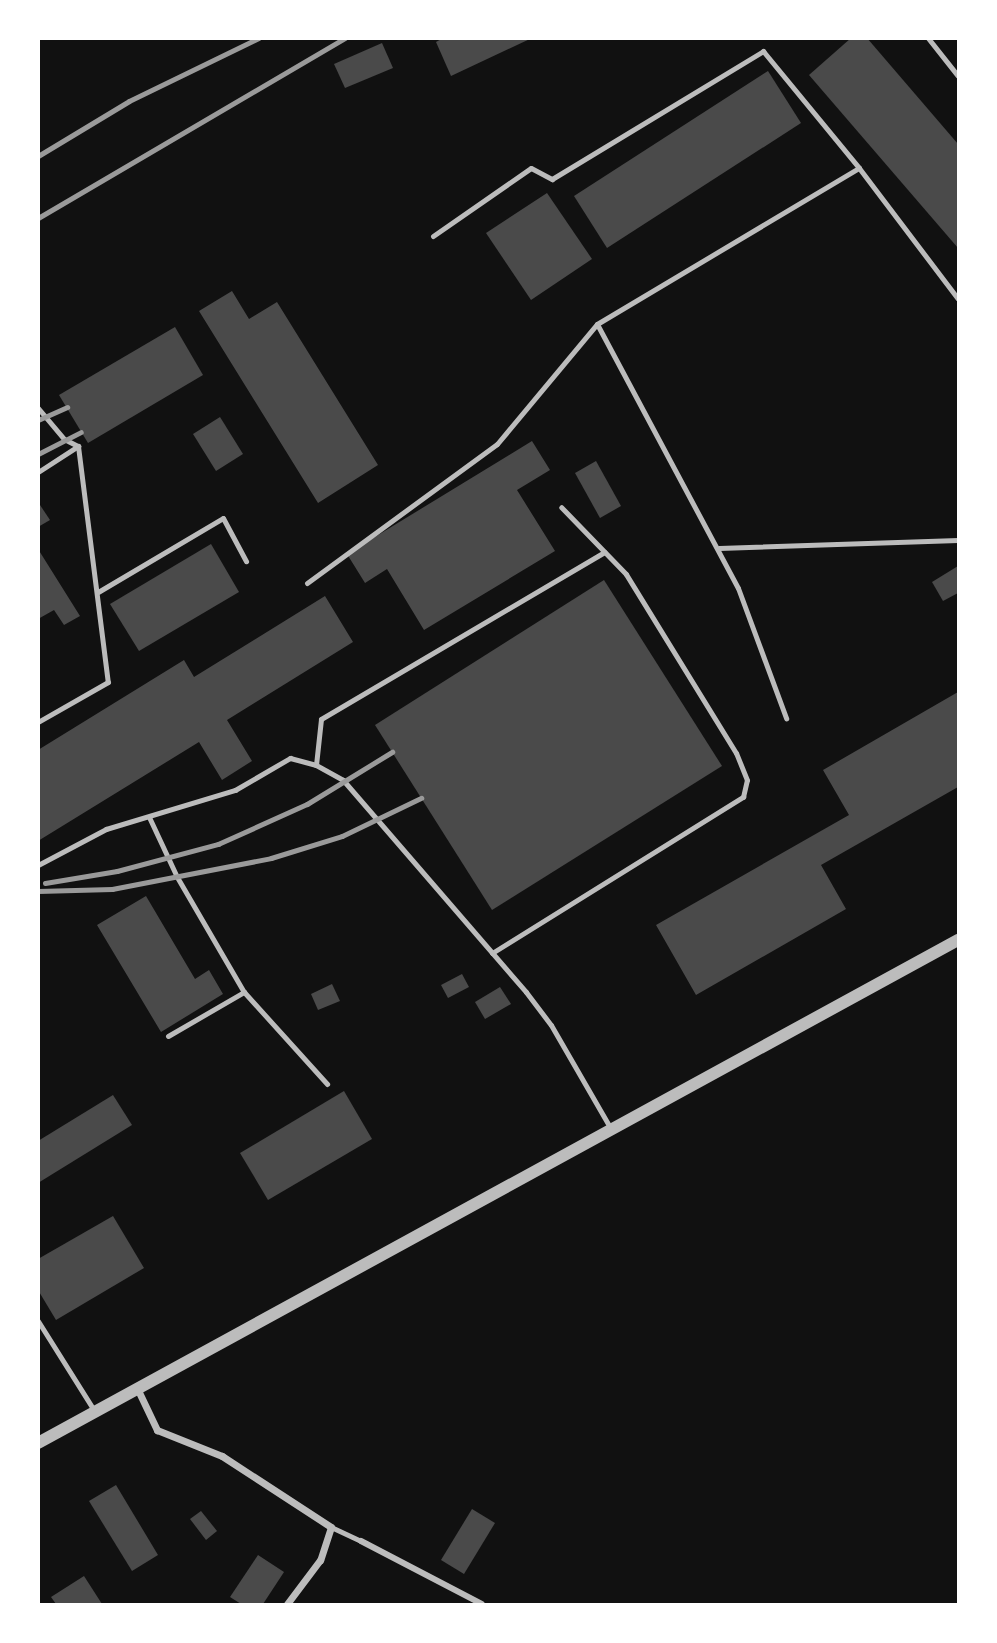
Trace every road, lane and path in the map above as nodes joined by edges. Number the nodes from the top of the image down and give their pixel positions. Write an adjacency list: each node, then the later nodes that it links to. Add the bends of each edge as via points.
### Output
1 (928, 38): 2 (lane)
2 (958, 76)
3 (859, 168): 4 (lane, via 763,51 552,179 531,168); 5 (lane); 6 (lane)
4 (433, 236)
5 (958, 299)
6 (597, 324): 12 (lane); 15 (lane, via 497,444)
7 (38, 408): 8 (lane, via 64,439)
8 (78, 446): 9 (lane); 16 (lane)
9 (38, 472)
10 (561, 507): 13 (lane)
11 (958, 540): 12 (lane)
12 (719, 548): 17 (lane)
13 (605, 552): 19 (lane, via 321,719); 23 (lane, via 626,574 736,753 747,780 743,797)
14 (246, 561): 16 (lane, via 223,518)
15 (307, 583)
16 (98, 592): 18 (lane, via 108,682)
17 (786, 718)
18 (38, 722)
19 (316, 765): 20 (lane, via 290,758 234,790); 23 (lane, via 343,780)
20 (149, 817): 21 (lane, via 106,829); 24 (lane, via 177,877)
21 (38, 865)
22 (958, 940): 27 (street)
23 (492, 953): 27 (lane, via 551,1025)
24 (244, 992): 25 (lane); 26 (lane)
25 (168, 1036)
26 (327, 1084)
27 (612, 1132): 29 (street)
28 (38, 1321): 30 (lane)
29 (137, 1388): 30 (street); 32 (street, via 157,1430 222,1456)
30 (95, 1412): 31 (street)
31 (38, 1443)
32 (331, 1527): 33 (lane); 34 (street, via 320,1560)
33 (361, 1541): 35 (street)
34 (287, 1605)
35 (482, 1605)

